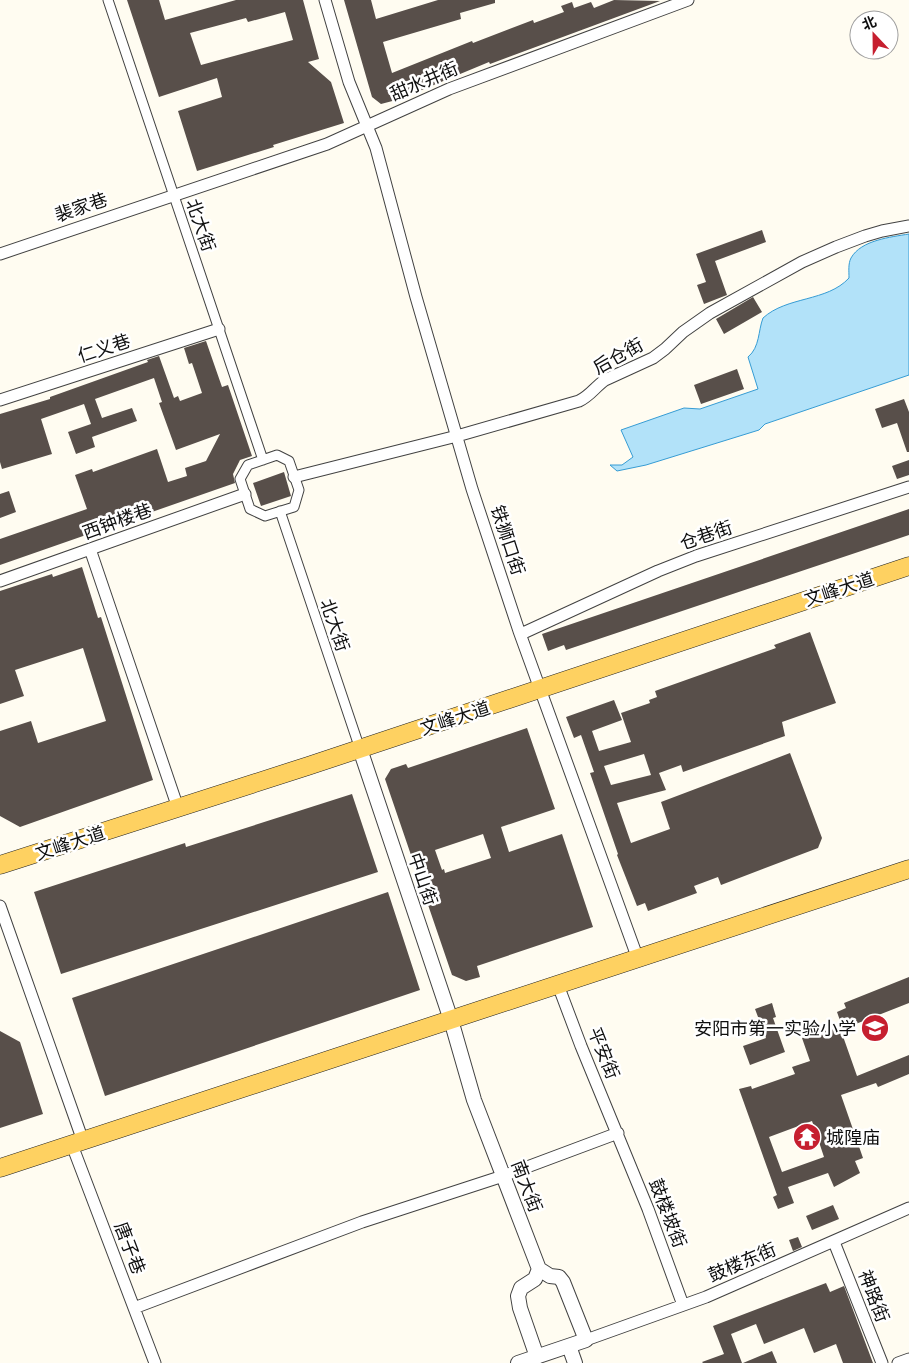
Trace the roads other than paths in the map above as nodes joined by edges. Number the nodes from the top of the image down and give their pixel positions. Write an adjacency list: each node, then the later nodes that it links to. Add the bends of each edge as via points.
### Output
1 (108, 0): 5 (street, 北大街)
2 (325, 0): 4 (street, 铁狮口街, via 349,82)
3 (688, 0): 4 (street, 甜水井街, via 449,88)
4 (368, 126): 5 (street, 甜水井街, via 327,144); 10 (street, 铁狮口街)
5 (173, 194): 7 (street, 裴家巷); 8 (street, 北大街)
6 (909, 226): 10 (street, 后仓街, via 865,236 802,262 710,313 659,353 605,380 579,402)
7 (0, 254)
8 (219, 329): 9 (street, 仁义巷); 11 (street, 北大街)
9 (0, 400)
10 (456, 436): 12 (street, 后仓街); 19 (street, 铁狮口街)
11 (263, 460): 12 (street, via 277,455 289,461); 14 (street, via 248,465 240,479)
12 (294, 477): 15 (street, via 299,490 294,507)
13 (909, 487): 19 (street, 仓巷街, via 696,556)
14 (245, 494): 15 (street, via 250,509 265,516); 16 (street, 西钟楼巷)
15 (280, 511): 21 (street, 北大街)
16 (90, 549): 18 (street, 西钟楼巷); 22 (street)
17 (909, 566): 20 (main road, 文峰大道)
18 (0, 582)
19 (521, 634): 20 (street, 铁狮口街)
20 (540, 689): 21 (main road, 文峰大道); 26 (street, 铁狮口街)
21 (360, 749): 22 (main road, 文峰大道); 28 (street, 中山街)
22 (178, 808): 23 (main road, 文峰大道)
23 (0, 865)
24 (909, 869): 26 (main road)
25 (0, 906): 30 (street, 唐子巷)
26 (638, 958): 27 (main road)
27 (558, 985): 28 (main road); 29 (street, 平安街)
28 (451, 1020): 30 (main road); 32 (street, 南大街, via 474,1100)
29 (618, 1133): 32 (street); 36 (street, 鼓楼坡街)
30 (78, 1143): 31 (main road); 37 (street, 唐子巷)
31 (0, 1168)
32 (503, 1176): 35 (street, 南大街); 37 (street, via 362,1222)
33 (909, 1208): 34 (street, 鼓楼东街)
34 (834, 1242): 36 (street, 鼓楼东街); 45 (street, 神路街)
35 (539, 1269): 38 (street, via 563,1282); 40 (street, via 536,1279 522,1288 518,1296)
36 (683, 1305): 38 (street, 鼓楼东街)
37 (134, 1308): 42 (street, 唐子巷)
38 (586, 1340): 39 (street)
39 (569, 1346): 40 (street); 44 (street)
40 (536, 1357): 43 (street)
41 (909, 1359): 46 (street)
42 (155, 1363)
43 (518, 1363)
44 (575, 1363)
45 (882, 1363)
46 (898, 1363)

